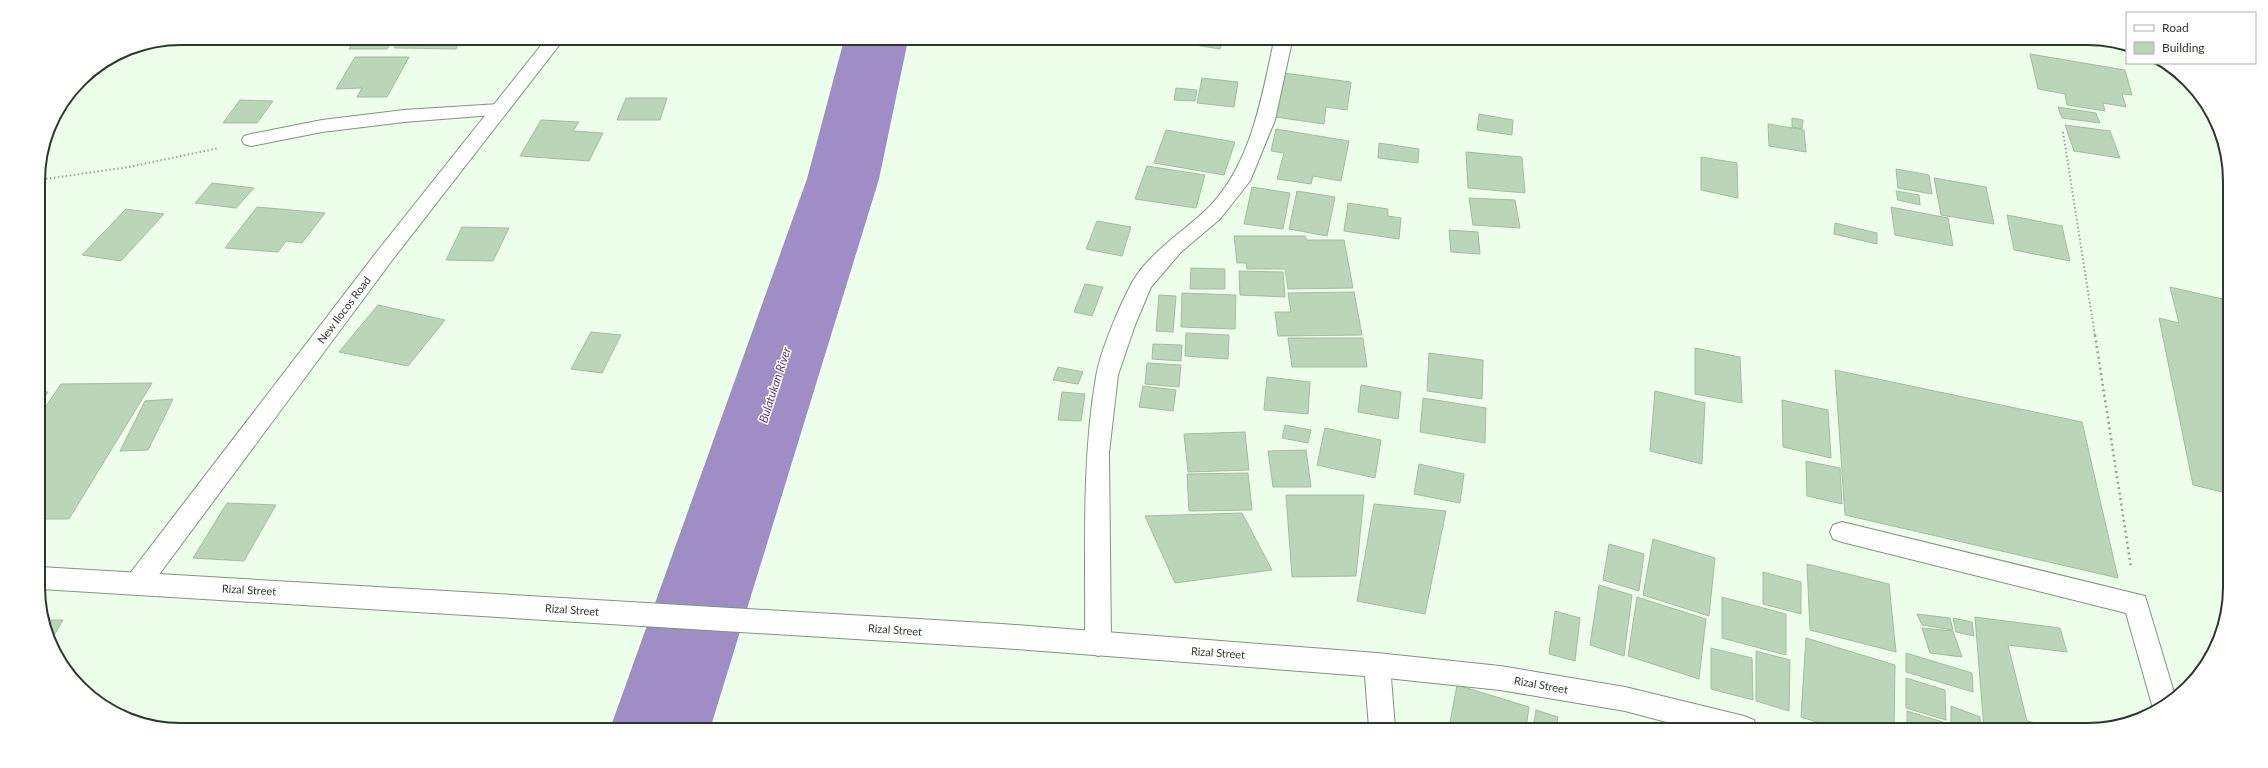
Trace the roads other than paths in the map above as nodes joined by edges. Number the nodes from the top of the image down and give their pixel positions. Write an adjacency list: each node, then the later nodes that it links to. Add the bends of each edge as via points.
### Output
1 (550, 45): 3 (street, New Ilocos Road)
2 (1282, 45): 8 (street, via 1266,120 1240,181 1213,214 1174,247 1142,283 1107,375 1098,453)
3 (499, 110): 4 (street, via 344,123); 7 (street, New Ilocos Road, via 386,254)
4 (251, 140)
5 (1842, 532): 10 (street, via 2136,604)
6 (45, 578): 7 (street, Rizal Street)
7 (137, 584): 8 (street, Rizal Street, via 1002,636)
8 (1098, 644): 9 (street, Rizal Street)
9 (1377, 665): 11 (street); 12 (street, Rizal Street, via 1500,678 1625,699)
10 (2163, 700)
11 (1382, 723)
12 (1720, 723)

